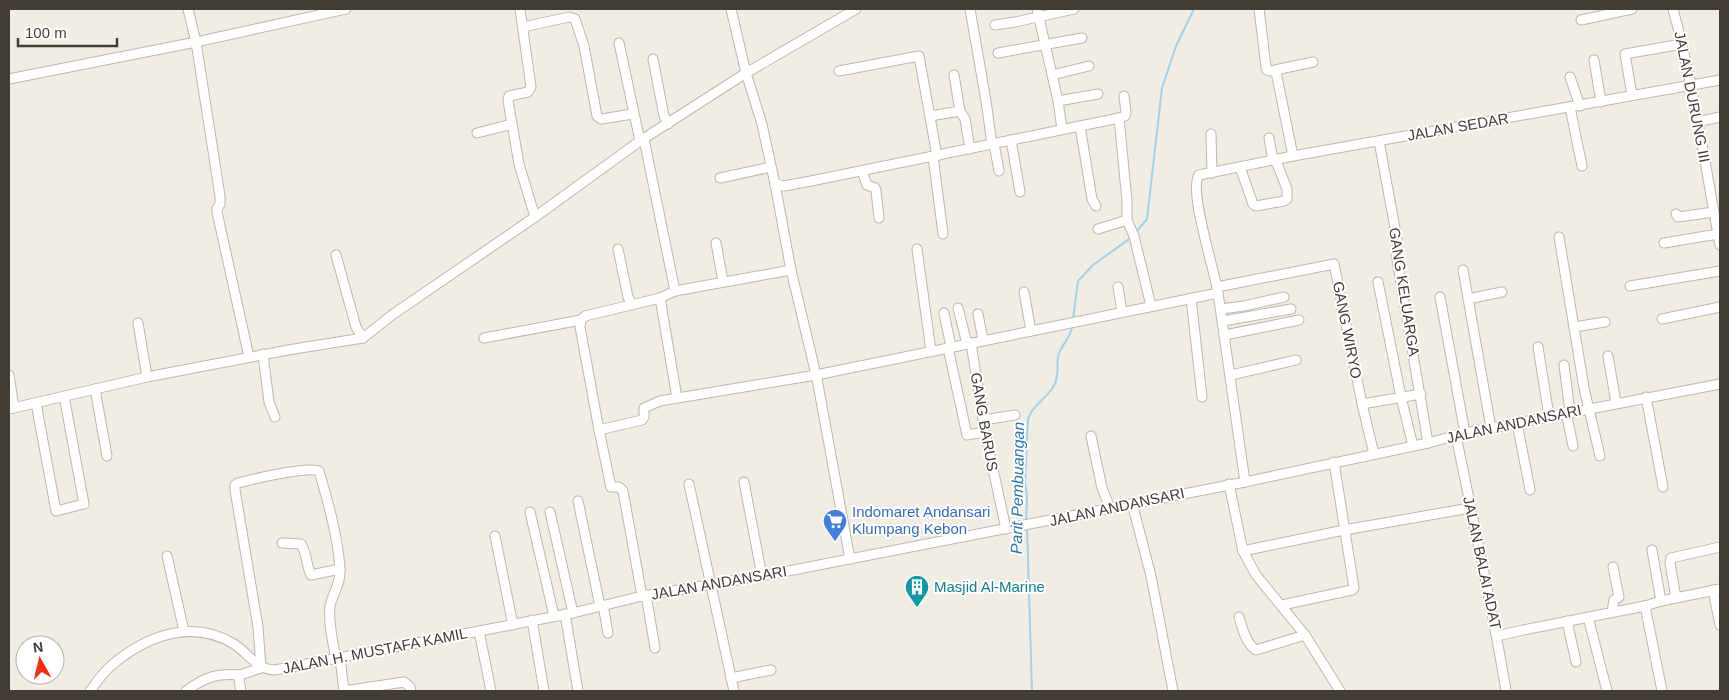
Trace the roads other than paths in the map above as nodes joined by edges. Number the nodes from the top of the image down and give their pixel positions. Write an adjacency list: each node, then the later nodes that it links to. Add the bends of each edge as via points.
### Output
1 (188, 9): 17 (street)
2 (346, 9): 11 (street)
3 (520, 9): 15 (street)
4 (731, 9): 28 (street)
5 (856, 9): 28 (street)
6 (970, 9): 58 (street)
7 (1074, 9): 12 (street)
8 (1259, 9): 26 (street, via 1266,67 1267,70)
9 (1632, 9): 13 (street)
10 (1673, 9): 19 (street, JALAN DURUNG III)
11 (329, 10): 17 (street)
12 (1038, 13): 14 (street); 20 (street)
13 (1581, 20)
14 (996, 25)
15 (523, 26): 43 (street, via 569,17 575,19 584,46 598,116 602,119); 47 (street, via 531,87 528,92 509,96)
16 (1082, 38): 20 (street)
17 (196, 42): 32 (street); 131 (street, via 220,196 217,212)
18 (619, 43): 43 (street)
19 (1682, 44): 34 (street, JALAN DURUNG III); 36 (street, via 1625,54)
20 (1045, 45): 21 (street); 30 (street)
21 (998, 53)
22 (653, 59): 48 (street)
23 (1594, 60): 39 (street)
24 (1313, 62): 26 (street)
25 (1089, 66): 30 (street)
26 (1275, 70): 61 (street)
27 (839, 71): 44 (street, via 919,56)
28 (746, 74): 48 (street); 64 (street)
29 (954, 75): 42 (street)
30 (1052, 75): 38 (street)
31 (1570, 77): 40 (street)
32 (9, 79)
33 (1720, 80): 34 (street, JALAN SEDAR)
34 (1691, 86): 36 (street, JALAN SEDAR); 49 (street, JALAN DURUNG III)
35 (1098, 94): 38 (street)
36 (1632, 95): 39 (street, JALAN SEDAR)
37 (1124, 96): 46 (street, via 1126,113)
38 (1058, 102): 51 (street)
39 (1601, 102): 40 (street, JALAN SEDAR)
40 (1580, 106): 41 (street, JALAN SEDAR)
41 (1570, 107): 57 (street, JALAN SEDAR); 63 (street)
42 (960, 111): 44 (street); 59 (street, via 965,119)
43 (633, 114): 55 (street)
44 (930, 116): 60 (street)
45 (1720, 117): 49 (street)
46 (1119, 118): 50 (street); 77 (street)
47 (512, 124): 52 (street); 75 (street, via 519,164)
48 (668, 124): 55 (street)
49 (1699, 124): 73 (street, JALAN DURUNG III)
50 (1080, 126): 51 (street); 72 (street, via 1092,199)
51 (1062, 129): 56 (street)
52 (477, 133)
53 (1211, 134): 68 (street)
54 (1269, 138): 62 (street)
55 (642, 140): 75 (street); 96 (street)
56 (1012, 140): 58 (street); 71 (street)
57 (1379, 141): 61 (street, JALAN SEDAR); 140 (street, GANG KELUARGA)
58 (993, 145): 59 (street); 67 (street)
59 (970, 149): 60 (street)
60 (935, 156): 66 (street); 79 (street)
61 (1294, 156): 62 (street, JALAN SEDAR)
62 (1274, 161): 65 (street, JALAN SEDAR); 65 (street, via 1287,189 1284,201 1253,204)
63 (1582, 166)
64 (771, 167): 69 (street); 70 (street)
65 (1240, 167): 68 (street, JALAN SEDAR)
66 (862, 171): 70 (street, via 784,186); 76 (street, via 867,185 875,188)
67 (999, 171)
68 (1212, 173): 95 (street, JALAN SEDAR, via 1197,177 1196,182 1201,221)
69 (720, 178)
70 (775, 184): 88 (street)
71 (1020, 192)
72 (1096, 206)
73 (1714, 212): 74 (street, via 1678,217); 80 (street, JALAN DURUNG III)
74 (1676, 214)
75 (535, 217): 122 (street)
76 (879, 218)
77 (1130, 228): 78 (street); 105 (street)
78 (1098, 230)
79 (943, 234)
80 (1718, 234): 83 (street); 84 (street, JALAN DURUNG III)
81 (1559, 237): 119 (street)
82 (716, 243): 91 (street)
83 (1664, 243)
84 (1720, 245)
85 (918, 249): 128 (street)
86 (618, 250): 104 (street)
87 (336, 255): 122 (street, via 356,328)
88 (791, 270): 91 (street); 135 (street)
89 (1463, 270): 103 (street)
90 (1720, 271): 93 (street)
91 (723, 281): 96 (street)
92 (1378, 282): 143 (street)
93 (1630, 286)
94 (1118, 287): 110 (street)
95 (1218, 290): 102 (street); 109 (street); 148 (street, GANG WIRYO, via 1334,264)
96 (674, 291): 101 (street)
97 (1024, 292): 120 (street)
98 (1502, 292): 103 (street)
99 (1440, 296): 160 (street, JALAN BALAI ADAT)
100 (1284, 297): 109 (street)
101 (660, 298): 104 (street); 144 (street)
102 (1191, 298): 105 (street); 142 (street)
103 (1468, 299): 157 (street)
104 (632, 305): 114 (street, via 585,316)
105 (1151, 306): 110 (street)
106 (1720, 307): 113 (street)
107 (958, 308): 125 (street, GANG BARUS)
108 (1290, 309): 116 (street)
109 (1221, 310): 116 (street)
110 (1122, 312): 120 (street)
111 (944, 313): 126 (street)
112 (978, 314): 124 (street)
113 (1662, 319)
114 (581, 320): 123 (street); 158 (street)
115 (1299, 320): 121 (street)
116 (1223, 321): 121 (street)
117 (1605, 322): 119 (street)
118 (138, 323): 137 (street)
119 (1574, 327): 150 (street)
120 (1031, 330): 124 (street)
121 (1225, 335): 136 (street)
122 (363, 338): 129 (street)
123 (484, 338)
124 (983, 340): 125 (street)
125 (969, 343): 126 (street); 155 (street, GANG BARUS)
126 (949, 347): 128 (street); 159 (street, via 967,435)
127 (1538, 347): 153 (street)
128 (931, 351): 135 (street)
129 (263, 354): 131 (street); 154 (street, via 269,402)
130 (1608, 356): 147 (street)
131 (249, 357): 137 (street)
132 (1296, 360): 136 (street)
133 (1564, 365): 151 (street)
134 (9, 375): 149 (street)
135 (816, 375): 144 (street); 189 (street)
136 (1231, 375): 170 (street)
137 (147, 377): 139 (street)
138 (1720, 384): 145 (street, JALAN ANDANSARI)
139 (95, 389): 141 (street); 166 (street)
140 (1421, 394): 143 (street); 162 (street, GANG KELUARGA)
141 (64, 396): 146 (street); 146 (street, via 84,504 56,511)
142 (1202, 397)
143 (1401, 397): 148 (street); 163 (street)
144 (677, 398): 158 (street, via 647,406 642,420)
145 (1646, 398): 147 (street, JALAN ANDANSARI); 173 (street)
146 (36, 403): 149 (street)
147 (1616, 403): 150 (street, JALAN ANDANSARI)
148 (1362, 404): 165 (street, GANG WIRYO)
149 (12, 408)
150 (1590, 408): 151 (street, JALAN ANDANSARI); 167 (street)
151 (1568, 412): 153 (street, JALAN ANDANSARI); 164 (street)
152 (1015, 415): 155 (street)
153 (1549, 416): 156 (street, JALAN ANDANSARI)
154 (275, 417)
155 (983, 420): 159 (street, GANG BARUS)
156 (1516, 423): 157 (street, JALAN ANDANSARI); 174 (street)
157 (1491, 428): 160 (street, JALAN ANDANSARI)
158 (599, 430): 195 (street, via 611,486 622,491)
159 (985, 432): 181 (street, GANG BARUS)
160 (1461, 434): 162 (street, JALAN ANDANSARI); 178 (street, JALAN BALAI ADAT)
161 (1091, 436): 177 (street, via 1102,488)
162 (1428, 443): 163 (street, JALAN ANDANSARI)
163 (1413, 446): 165 (street, JALAN ANDANSARI)
164 (1573, 446)
165 (1374, 454): 168 (street, JALAN ANDANSARI)
166 (107, 456)
167 (1600, 456)
168 (1334, 462): 170 (street, JALAN ANDANSARI); 182 (street)
169 (744, 482): 192 (street)
170 (1245, 482): 172 (street, JALAN ANDANSARI)
171 (689, 484): 193 (street)
172 (1229, 484): 176 (street, JALAN ANDANSARI); 187 (street)
173 (1663, 487)
174 (1530, 490)
175 (578, 501): 199 (street)
176 (1132, 503): 177 (street, JALAN ANDANSARI); 230 (street, via 1151,576)
177 (1110, 508): 181 (street, JALAN ANDANSARI)
178 (1470, 508): 182 (street); 214 (street, JALAN BALAI ADAT)
179 (530, 512): 203 (street)
180 (550, 512): 202 (street)
181 (1006, 529): 189 (street, JALAN ANDANSARI)
182 (1344, 530): 187 (street); 198 (street, via 1354,586 1352,590)
183 (495, 536): 208 (street)
184 (282, 543): 191 (street, via 304,547 312,575)
185 (1720, 547): 196 (street, via 1671,558)
186 (1652, 550): 197 (street)
187 (1243, 551): 198 (street, via 1256,575)
188 (167, 556): 210 (street)
189 (850, 559): 192 (street, JALAN ANDANSARI)
190 (1613, 567): 201 (street, via 1618,596)
191 (340, 569): 216 (street, via 330,607 331,632); 218 (street, via 319,472 279,474 235,485 258,627)
192 (762, 576): 193 (street, JALAN ANDANSARI)
193 (712, 585): 195 (street, JALAN ANDANSARI); 221 (street)
194 (1717, 590): 196 (street); 209 (street)
195 (644, 596): 199 (street, JALAN ANDANSARI); 215 (street)
196 (1676, 598): 197 (street)
197 (1661, 601): 200 (street)
198 (1282, 605): 213 (street)
199 (602, 606): 202 (street, JALAN ANDANSARI); 212 (street)
200 (1645, 606): 201 (street); 234 (street)
201 (1612, 612): 205 (street)
202 (569, 613): 203 (street, JALAN ANDANSARI); 228 (street)
203 (554, 616): 206 (street, JALAN ANDANSARI)
204 (1239, 617): 213 (street, via 1256,650)
205 (1588, 617): 207 (street); 233 (street)
206 (532, 620): 208 (street, JALAN ANDANSARI); 227 (street)
207 (1567, 621): 214 (street); 217 (street)
208 (513, 625): 211 (street, JALAN H. MUSTAFA KAMIL)
209 (1720, 625)
210 (184, 631): 218 (street, JALAN H. MUSTAFA KAMIL, via 208,632 218,636 244,652); 222 (street, JALAN H. MUSTAFA KAMIL, via 161,636 139,646 111,665)
211 (479, 631): 216 (street, JALAN H. MUSTAFA KAMIL); 226 (street)
212 (608, 633)
213 (1305, 635): 231 (street)
214 (1497, 636): 232 (street, JALAN BALAI ADAT)
215 (655, 648)
216 (338, 658): 218 (street, JALAN H. MUSTAFA KAMIL, via 275,670); 225 (street, via 344,691 404,682)
217 (1576, 662)
218 (261, 668): 220 (street)
219 (772, 670): 221 (street)
220 (240, 675): 223 (street, via 210,676); 224 (street)
221 (731, 678): 229 (street)
222 (90, 691)
223 (186, 691)
224 (241, 691)
225 (410, 691)
226 (491, 691)
227 (544, 691)
228 (578, 691)
229 (734, 691)
230 (1173, 691)
231 (1340, 691)
232 (1506, 691)
233 (1607, 691)
234 (1662, 691)

